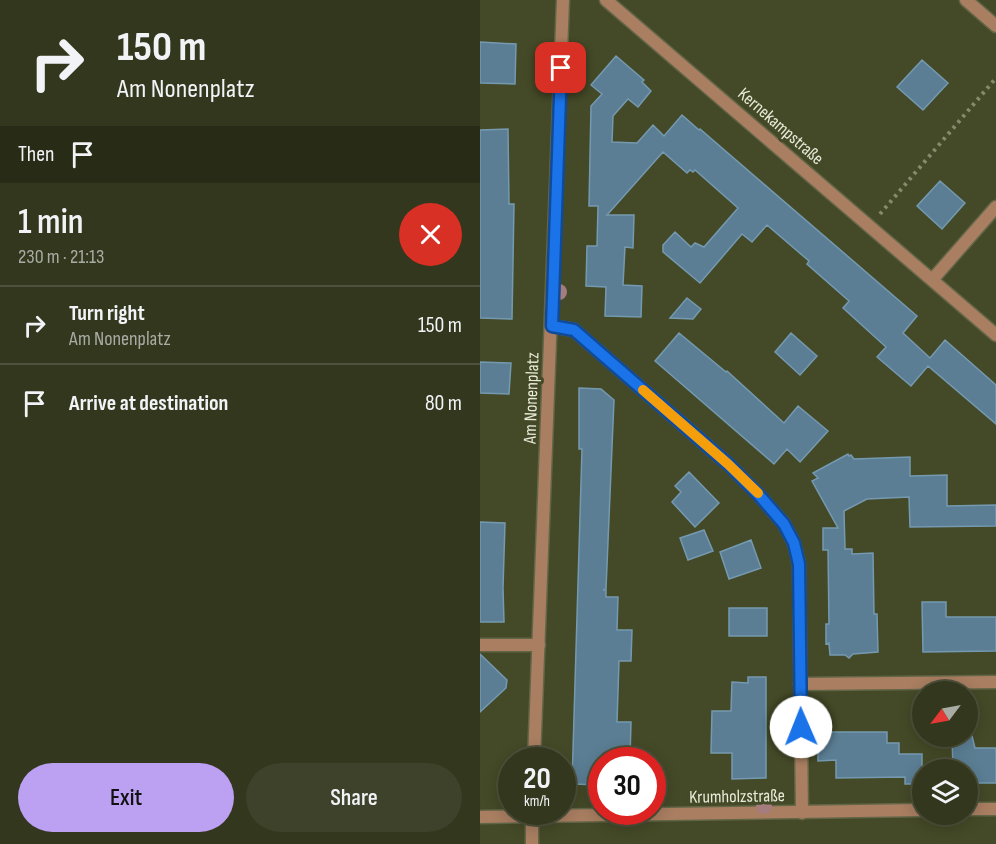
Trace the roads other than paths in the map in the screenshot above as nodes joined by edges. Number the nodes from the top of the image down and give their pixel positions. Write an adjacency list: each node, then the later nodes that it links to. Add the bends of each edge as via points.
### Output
1 (563, 0): 7 (street, Am Nonenplatz)
2 (606, 0): 6 (street, Kernekampstraße)
3 (966, 0): 4 (street)
4 (996, 26)
5 (996, 207): 6 (street)
6 (932, 280): 8 (street, Kernekampstraße)
7 (552, 326): 10 (street, Am Nonenplatz); 12 (street, via 574,330 728,464 784,524 799,564)
8 (996, 335)
9 (480, 645): 10 (street)
10 (538, 645): 13 (street, Am Nonenplatz)
11 (996, 682): 12 (street)
12 (800, 684): 17 (street)
13 (534, 747)
14 (978, 809): 15 (street)
15 (996, 809)
16 (912, 810): 17 (street, Krumholzstraße)
17 (802, 813): 18 (street, Krumholzstraße)
18 (576, 814)
19 (498, 816): 20 (street, Krumholzstraße)
20 (480, 817)
21 (531, 825): 22 (street)
22 (532, 844)

